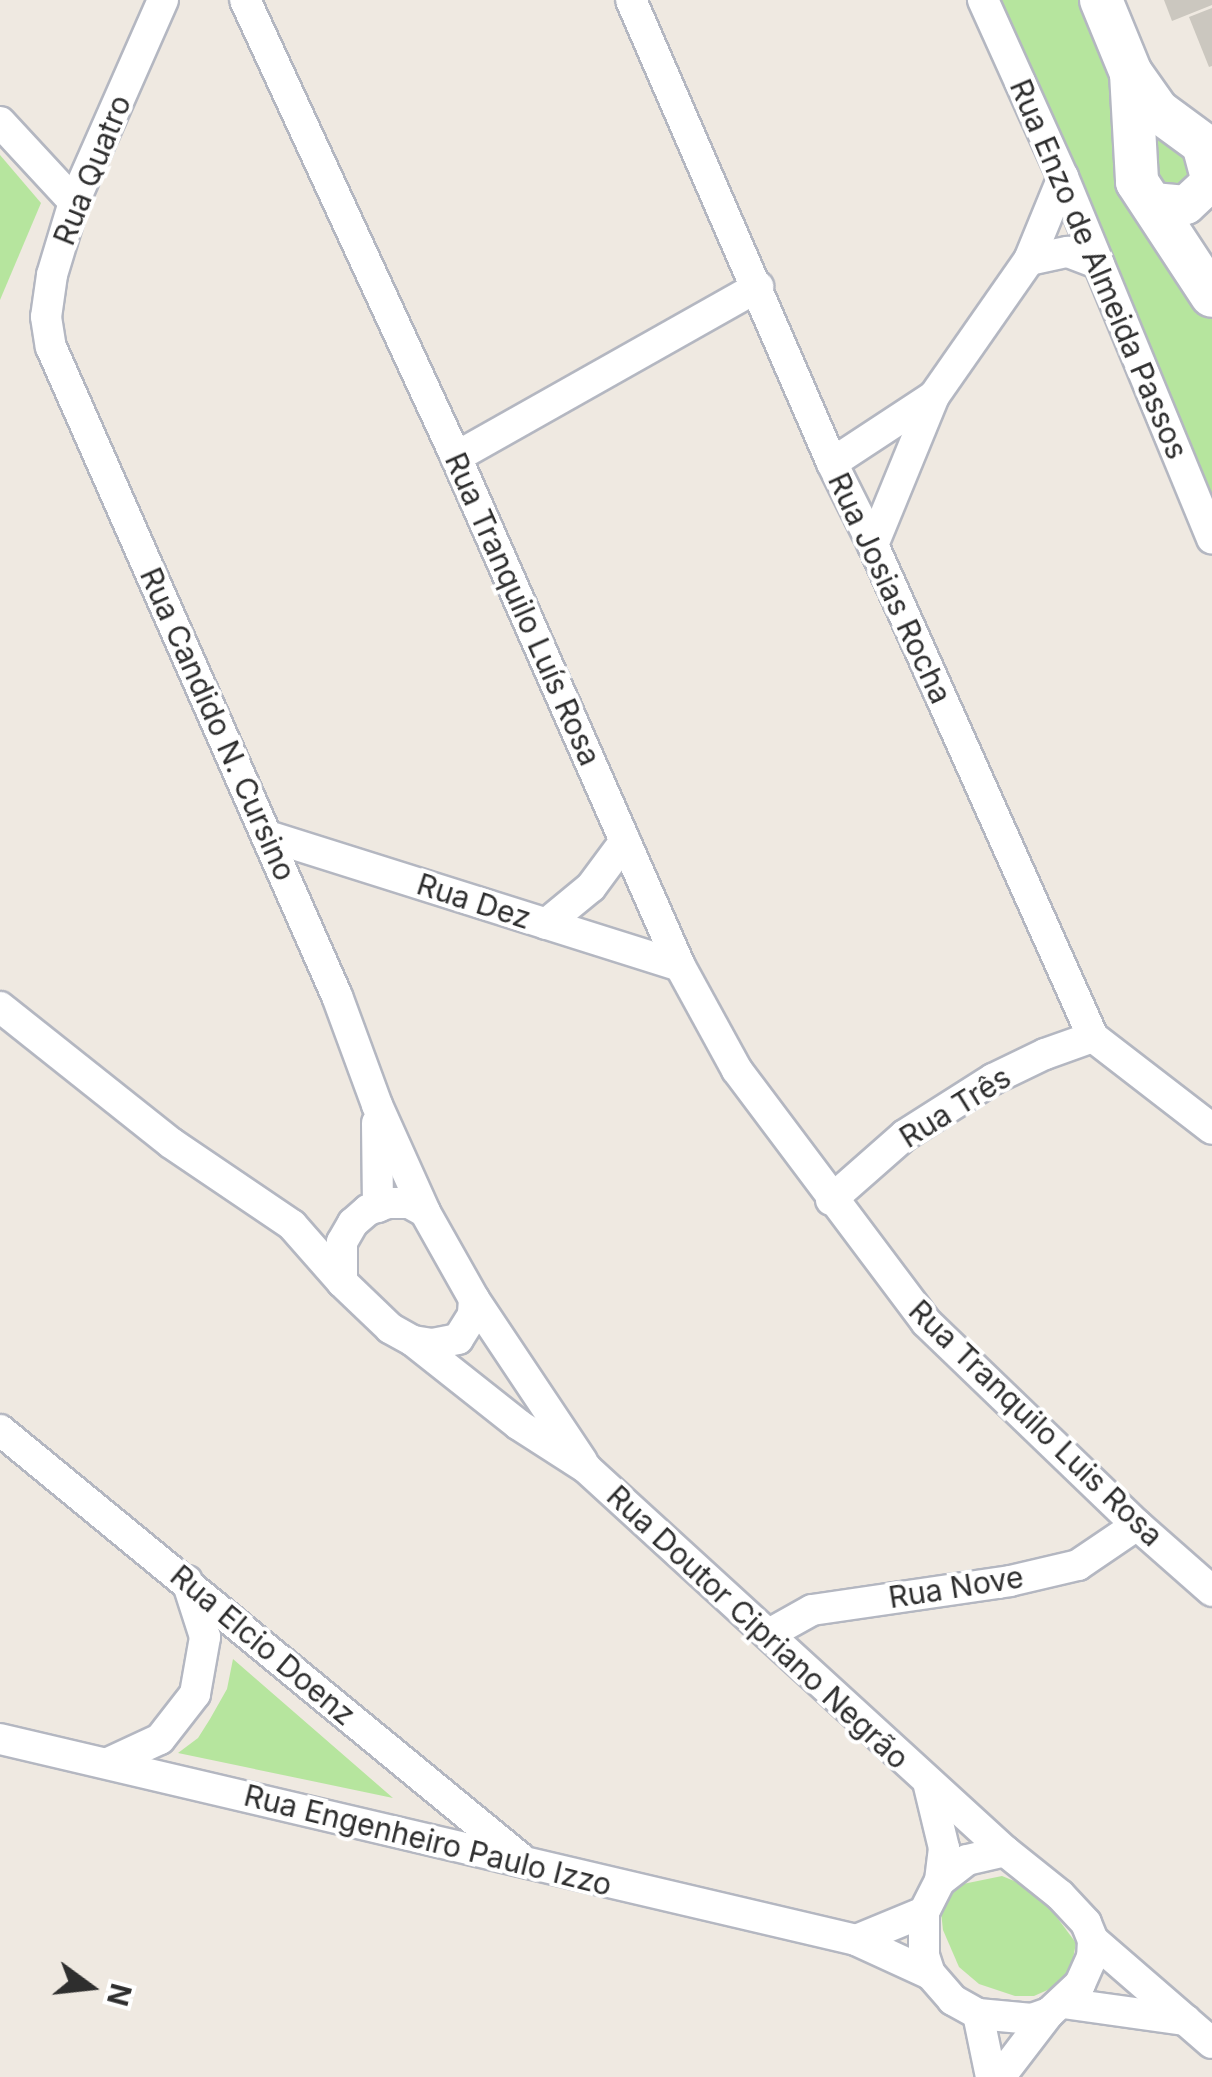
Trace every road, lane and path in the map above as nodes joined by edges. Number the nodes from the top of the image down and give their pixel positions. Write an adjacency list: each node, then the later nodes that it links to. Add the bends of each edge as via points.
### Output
1 (163, 0): 12 (street, Rua Quatro)
2 (245, 0): 20 (street, Rua Tranquilo Luís Rosa)
3 (631, 0): 16 (street, Rua Josias Rocha)
4 (983, 0): 10 (street, Rua Enzo de Almeida Passos)
5 (1101, 0): 6 (main road)
6 (1131, 73): 8 (main road, via 1158,111); 9 (main road)
7 (0, 122): 12 (street)
8 (1195, 126): 9 (street, via 1148,133); 11 (main road)
9 (1134, 157): 13 (main road, via 1136,182)
10 (1063, 177): 14 (street); 15 (street, Rua Enzo de Almeida Passos)
11 (1212, 180): 13 (street, via 1186,205)
12 (74, 202): 18 (street, Rua Quatro, via 48,303)
13 (1153, 202): 17 (main road, via 1174,245)
14 (1029, 260): 15 (street, via 1068,252); 19 (street)
15 (1099, 264): 22 (street, Rua Enzo de Almeida Passos)
16 (758, 288): 20 (street); 21 (street, Rua Josias Rocha)
17 (1212, 296)
18 (51, 347): 24 (street, Rua Candido N. Cursino)
19 (934, 396): 21 (street); 23 (street)
20 (456, 458): 25 (street, Rua Tranquilo Luís Rosa)
21 (832, 463): 23 (street, Rua Josias Rocha)
22 (1212, 539)
23 (873, 545): 29 (street, Rua Josias Rocha)
24 (268, 836): 26 (street, Rua Dez); 30 (street, Rua Candido N. Cursino)
25 (625, 840): 26 (street, via 591,887); 27 (street, Rua Tranquilo Luís Rosa)
26 (546, 924): 27 (street, Rua Dez)
27 (680, 966): 32 (street, Rua Tranquilo Luís Rosa, via 737,1070)
28 (0, 1007): 35 (street, via 171,1143)
29 (1093, 1037): 31 (street, Rua Josias Rocha); 32 (street, Rua Três, via 993,1079 905,1135)
30 (377, 1106): 33 (street, Rua Candido N. Cursino); 34 (street, Rua Candido N. Cursino)
31 (1208, 1122)
32 (831, 1200): 41 (street, Rua Tranquilo Luis Rosa, via 926,1322)
33 (425, 1212): 34 (street, via 409,1203); 37 (street)
34 (365, 1215): 35 (street); 36 (street, via 342,1242)
35 (292, 1225): 36 (street)
36 (342, 1282): 38 (street)
37 (474, 1299): 38 (street, via 468,1327 458,1338); 40 (street, Rua Doutor Cipriano Negrão)
38 (413, 1341): 40 (street, Rua Doutor Cipriano Negrão)
39 (0, 1430): 42 (street, Rua Elcio Doenz)
40 (586, 1468): 44 (street, Rua Doutor Cipriano Negrão)
41 (1137, 1525): 43 (street, Rua Tranquilo Luis Rosa); 44 (street, Rua Nove, via 1078,1565 812,1610)
42 (187, 1582): 46 (street, via 205,1636 196,1694 160,1740); 49 (street, Rua Elcio Doenz)
43 (1212, 1590)
44 (769, 1634): 47 (street, Rua Doutor Cipriano Negrão)
45 (0, 1739): 46 (street, Rua Engenheiro Paulo Izzo)
46 (108, 1763): 49 (street, Rua Engenheiro Paulo Izzo)
47 (930, 1786): 48 (street, Rua Doutor Cipriano Negrão); 50 (street, Rua Doutor Cipriano Negrão, via 944,1848)
48 (1005, 1851): 50 (street, via 967,1860); 53 (street, via 1060,1895)
49 (524, 1862): 52 (street, Rua Engenheiro Paulo Izzo)
50 (940, 1881): 51 (street)
51 (924, 1912): 52 (street); 54 (street, via 922,1945)
52 (856, 1940): 54 (street, Rua Engenheiro Paulo Izzo)
53 (1093, 1940): 55 (street, via 1086,1970); 57 (street)
54 (930, 1974): 56 (street, via 953,2000)
55 (1056, 2008): 56 (street, via 1012,2020); 57 (street); 60 (street)
56 (978, 2014): 59 (street)
57 (1186, 2020): 58 (street)
58 (1212, 2044)
59 (990, 2077)
60 (1000, 2077)

